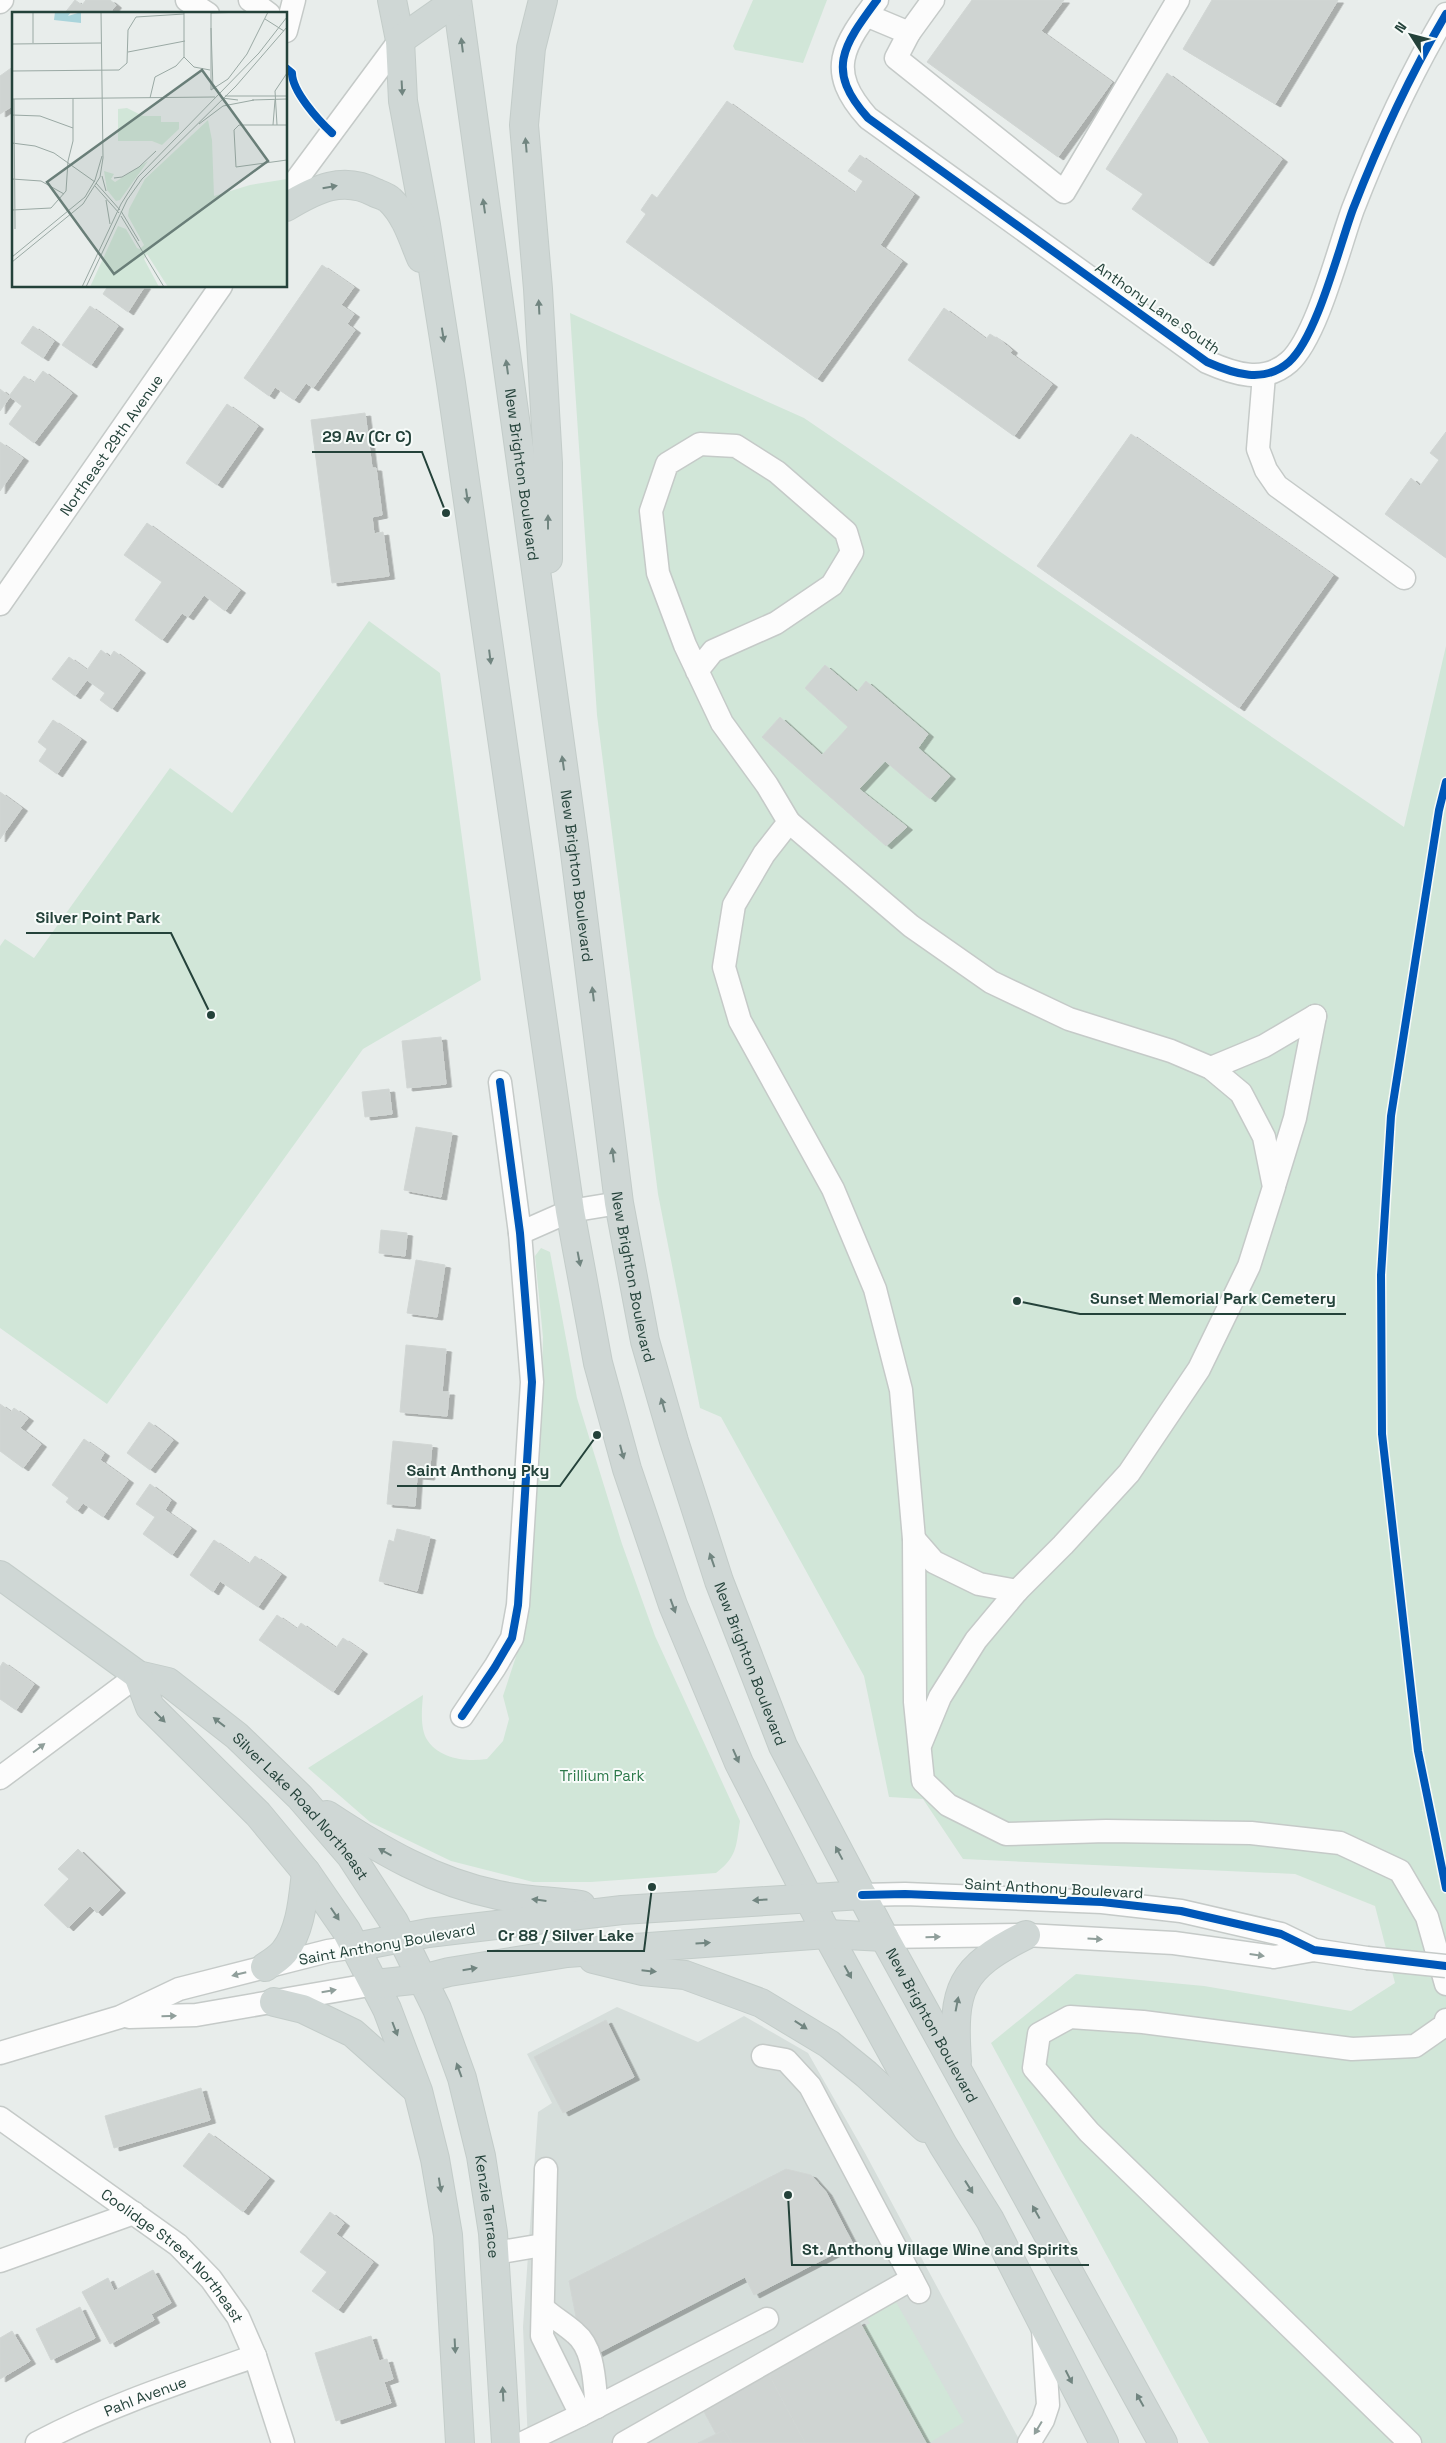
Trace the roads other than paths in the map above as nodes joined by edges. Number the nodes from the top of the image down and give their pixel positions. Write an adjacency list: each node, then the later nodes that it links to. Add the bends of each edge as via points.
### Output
1 (187, 0): 11 (street)
2 (250, 0): 12 (street)
3 (294, 0): 14 (street)
4 (392, 0): 16 (main road)
5 (426, 0): 16 (main road)
6 (457, 0): 16 (main road); 24 (main road, New Brighton Boulevard, one-way to 6)
7 (543, 0): 24 (main road, one-way to 7, via 548,464 524,125 531,48)
8 (933, 0): 15 (street)
9 (1178, 0): 15 (street, via 1064,192 896,58)
10 (872, 7): 15 (street); 21 (street, Anthony Lane South, via 851,36 842,78 854,102 868,118 1207,362 1231,372)
11 (205, 12)
12 (267, 12)
13 (1446, 14): 21 (street, via 1412,76 1354,208 1301,348 1288,363)
14 (288, 24)
15 (909, 33)
16 (400, 40): 17 (street); 20 (main road, one-way to 20, via 403,101)
17 (288, 191)
18 (288, 206): 20 (main road, one-way to 20, via 315,190 344,185 363,186 390,200 407,224)
19 (220, 288): 23 (street, Northeast 29th Avenue)
20 (437, 293): 31 (main road, one-way to 31)
21 (1264, 375): 22 (street, via 1258,449 1277,486)
22 (1404, 578)
23 (0, 604)
24 (548, 658): 30 (main road, New Brighton Boulevard, one-way to 24)
25 (697, 671): 25 (street, via 658,573 651,511 667,464 700,444 736,446 777,472 846,532 852,552 832,585 776,623 713,651); 26 (street, via 722,723 767,785)
26 (789, 822): 27 (street, via 911,926 991,982 1069,1019 1171,1051); 33 (street, via 764,854 734,905 724,967 740,1020 833,1189 875,1289 902,1390)
27 (1211, 1068): 29 (street, via 1241,1093 1264,1138); 29 (street, via 1264,1046 1315,1016 1295,1118)
28 (500, 1082): 32 (street)
29 (1274, 1187): 35 (street, via 1249,1266 1199,1369 1129,1473)
30 (619, 1203): 31 (street); 42 (main road, New Brighton Boulevard, one-way to 30, via 783,1746 719,1581 645,1341)
31 (570, 1211): 32 (street); 43 (main road, one-way to 43, via 598,1364 650,1539 698,1668 739,1763)
32 (520, 1233): 37 (street, via 532,1382 518,1605 512,1638)
33 (914, 1539): 35 (street, via 934,1562 979,1584); 38 (street, via 915,1702)
34 (0, 1575): 36 (main road, Silver Lake Road Northeast)
35 (1017, 1591): 38 (street, via 960,1664 940,1698)
36 (138, 1675): 39 (street, one-way to 36); 40 (main road, Silver Lake Road Northeast, one-way to 36, via 237,1736 168,1682); 41 (main road, one-way to 41, via 150,1708 258,1814)
37 (462, 1716)
38 (919, 1746): 54 (street, via 923,1781 948,1805 1006,1834 1106,1831 1251,1833 1340,1843 1400,1871 1427,1917)
39 (0, 1778)
40 (300, 1797): 44 (main road, one-way to 40, via 498,1896 423,1873 381,1850); 50 (main road, Silver Lake Road Northeast, via 351,1856 394,1922)
41 (306, 1872): 51 (main road, one-way to 51); 53 (main road, via 301,1911 292,1937 284,1952)
42 (862, 1895): 43 (main road, Saint Anthony Boulevard); 46 (main road, New Brighton Boulevard); 48 (street, Saint Anthony Boulevard, via 1102,1902 1181,1911 1281,1934)
43 (808, 1898): 44 (main road, Saint Anthony Boulevard, one-way to 44); 45 (main road)
44 (622, 1910): 50 (main road, Saint Anthony Boulevard, via 428,1933)
45 (827, 1934): 46 (main road, Saint Anthony Boulevard); 49 (main road, Saint Anthony Boulevard, one-way to 45); 63 (main road, one-way to 63)
46 (884, 1936): 47 (street, Saint Anthony Boulevard, one-way to 47); 60 (main road, New Brighton Boulevard)
47 (1026, 1936): 48 (street, Saint Anthony Boulevard, one-way to 48, via 1174,1944 1274,1957); 60 (main road, one-way to 47, via 954,2024 963,1982 982,1960)
48 (1314, 1950): 52 (street, Saint Anthony Boulevard, bridge)
49 (568, 1953): 50 (main road, Saint Anthony Boulevard, one-way to 49, via 449,1972); 63 (main road, one-way to 63, via 642,1971 685,1975 761,2003 829,2044)
50 (412, 1959): 51 (main road, Saint Anthony Boulevard); 51 (main road, Saint Anthony Boulevard); 67 (main road, Kenzie Terrace, one-way to 50, via 481,2156 462,2078 437,2009)
51 (365, 1966): 53 (street, Saint Anthony Boulevard); 55 (street, Saint Anthony Boulevard, one-way to 51); 61 (main road, one-way to 61, via 387,2009)
52 (1446, 1966)
53 (265, 1967): 56 (street, Saint Anthony Boulevard, one-way to 56, via 179,1989)
54 (1446, 1984)
55 (274, 2002): 56 (street, Saint Anthony Boulevard, one-way to 55, via 196,2015); 61 (main road, via 303,2009 353,2033)
56 (120, 2017): 58 (street, Saint Anthony Boulevard)
57 (1446, 2020): 83 (street, via 1445,2025 1415,2046 1352,2049 1143,2022 1070,2017 1039,2034 1034,2068 1089,2132)
58 (0, 2054)
59 (764, 2056): 79 (street, via 786,2060 810,2086 916,2286)
60 (958, 2070): 82 (main road, New Brighton Boulevard, one-way to 60)
61 (418, 2091): 76 (main road, one-way to 76, via 435,2159 448,2236)
62 (0, 2118): 65 (street, Coolidge Street Northeast)
63 (944, 2145): 71 (main road, one-way to 71, via 990,2220)
64 (546, 2169): 66 (street)
65 (134, 2213): 68 (street); 72 (street, Coolidge Street Northeast, via 178,2245 211,2279 238,2317)
66 (543, 2245): 67 (street); 69 (street)
67 (495, 2253): 77 (main road, Kenzie Terrace, one-way to 67)
68 (0, 2261)
69 (544, 2309): 73 (street, via 542,2336); 73 (street, via 577,2334 591,2359)
70 (767, 2319): 73 (street)
71 (1043, 2324): 80 (street, one-way to 80, via 1048,2405); 81 (main road, one-way to 81)
72 (256, 2356): 74 (street, Pahl Avenue, via 90,2416); 75 (street, Coolidge Street Northeast)
73 (589, 2411): 78 (street)
74 (37, 2443)
75 (283, 2443)
76 (460, 2443)
77 (506, 2443)
78 (523, 2443)
79 (624, 2443)
80 (1029, 2443)
81 (1104, 2443)
82 (1163, 2443)
83 (1410, 2443)

